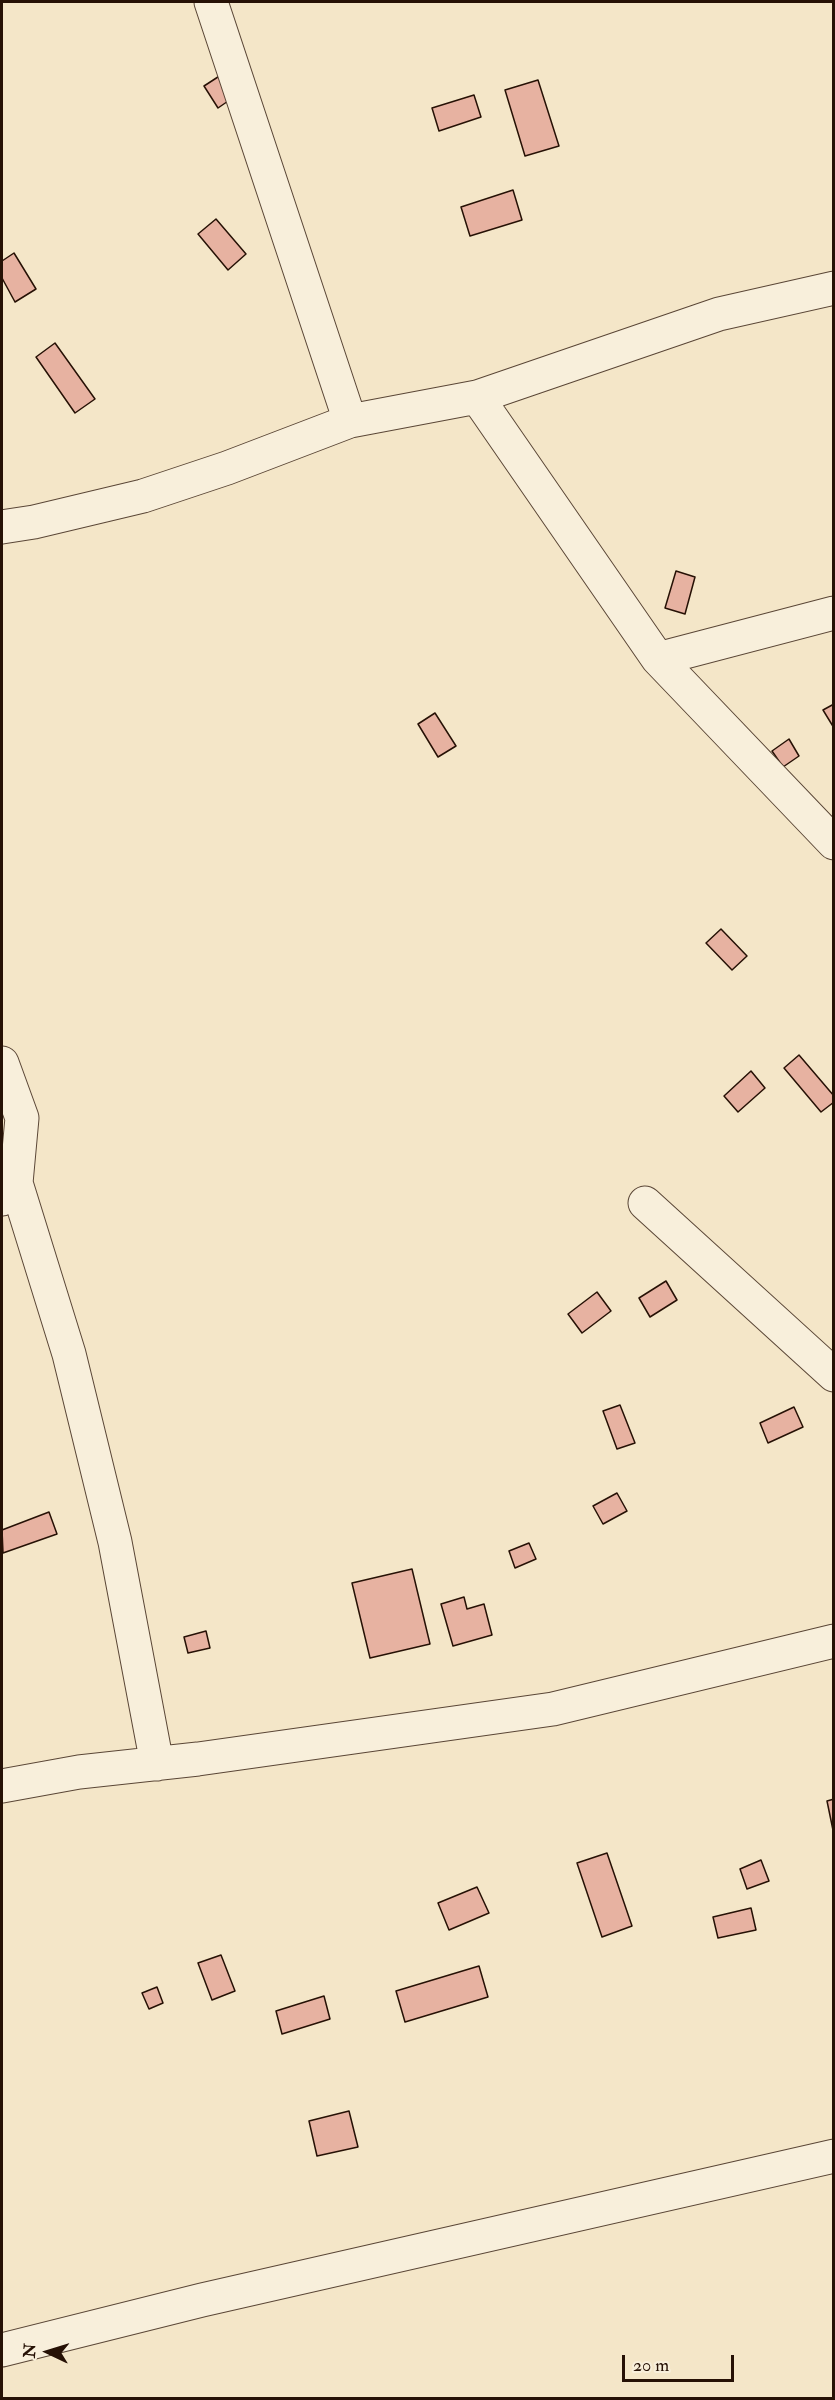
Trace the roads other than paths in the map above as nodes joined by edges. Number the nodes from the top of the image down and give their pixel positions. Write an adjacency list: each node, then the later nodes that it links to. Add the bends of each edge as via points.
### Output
1 (211, 2): 4 (street)
2 (834, 288): 3 (street, via 719,314)
3 (477, 398): 4 (street); 7 (street)
4 (350, 421): 5 (street, via 143,496)
5 (2, 527)
6 (834, 613): 7 (street)
7 (658, 659): 8 (street)
8 (834, 843)
9 (2, 1063): 10 (street, via 22,1118)
10 (9, 1191): 14 (street, via 69,1354 116,1542)
11 (645, 1203): 12 (street)
12 (834, 1375)
13 (834, 1641): 14 (street, via 553,1709)
14 (157, 1764): 15 (street, via 79,1772)
15 (2, 1786)
16 (834, 2156): 17 (street, via 202,2300)
17 (2, 2350)

